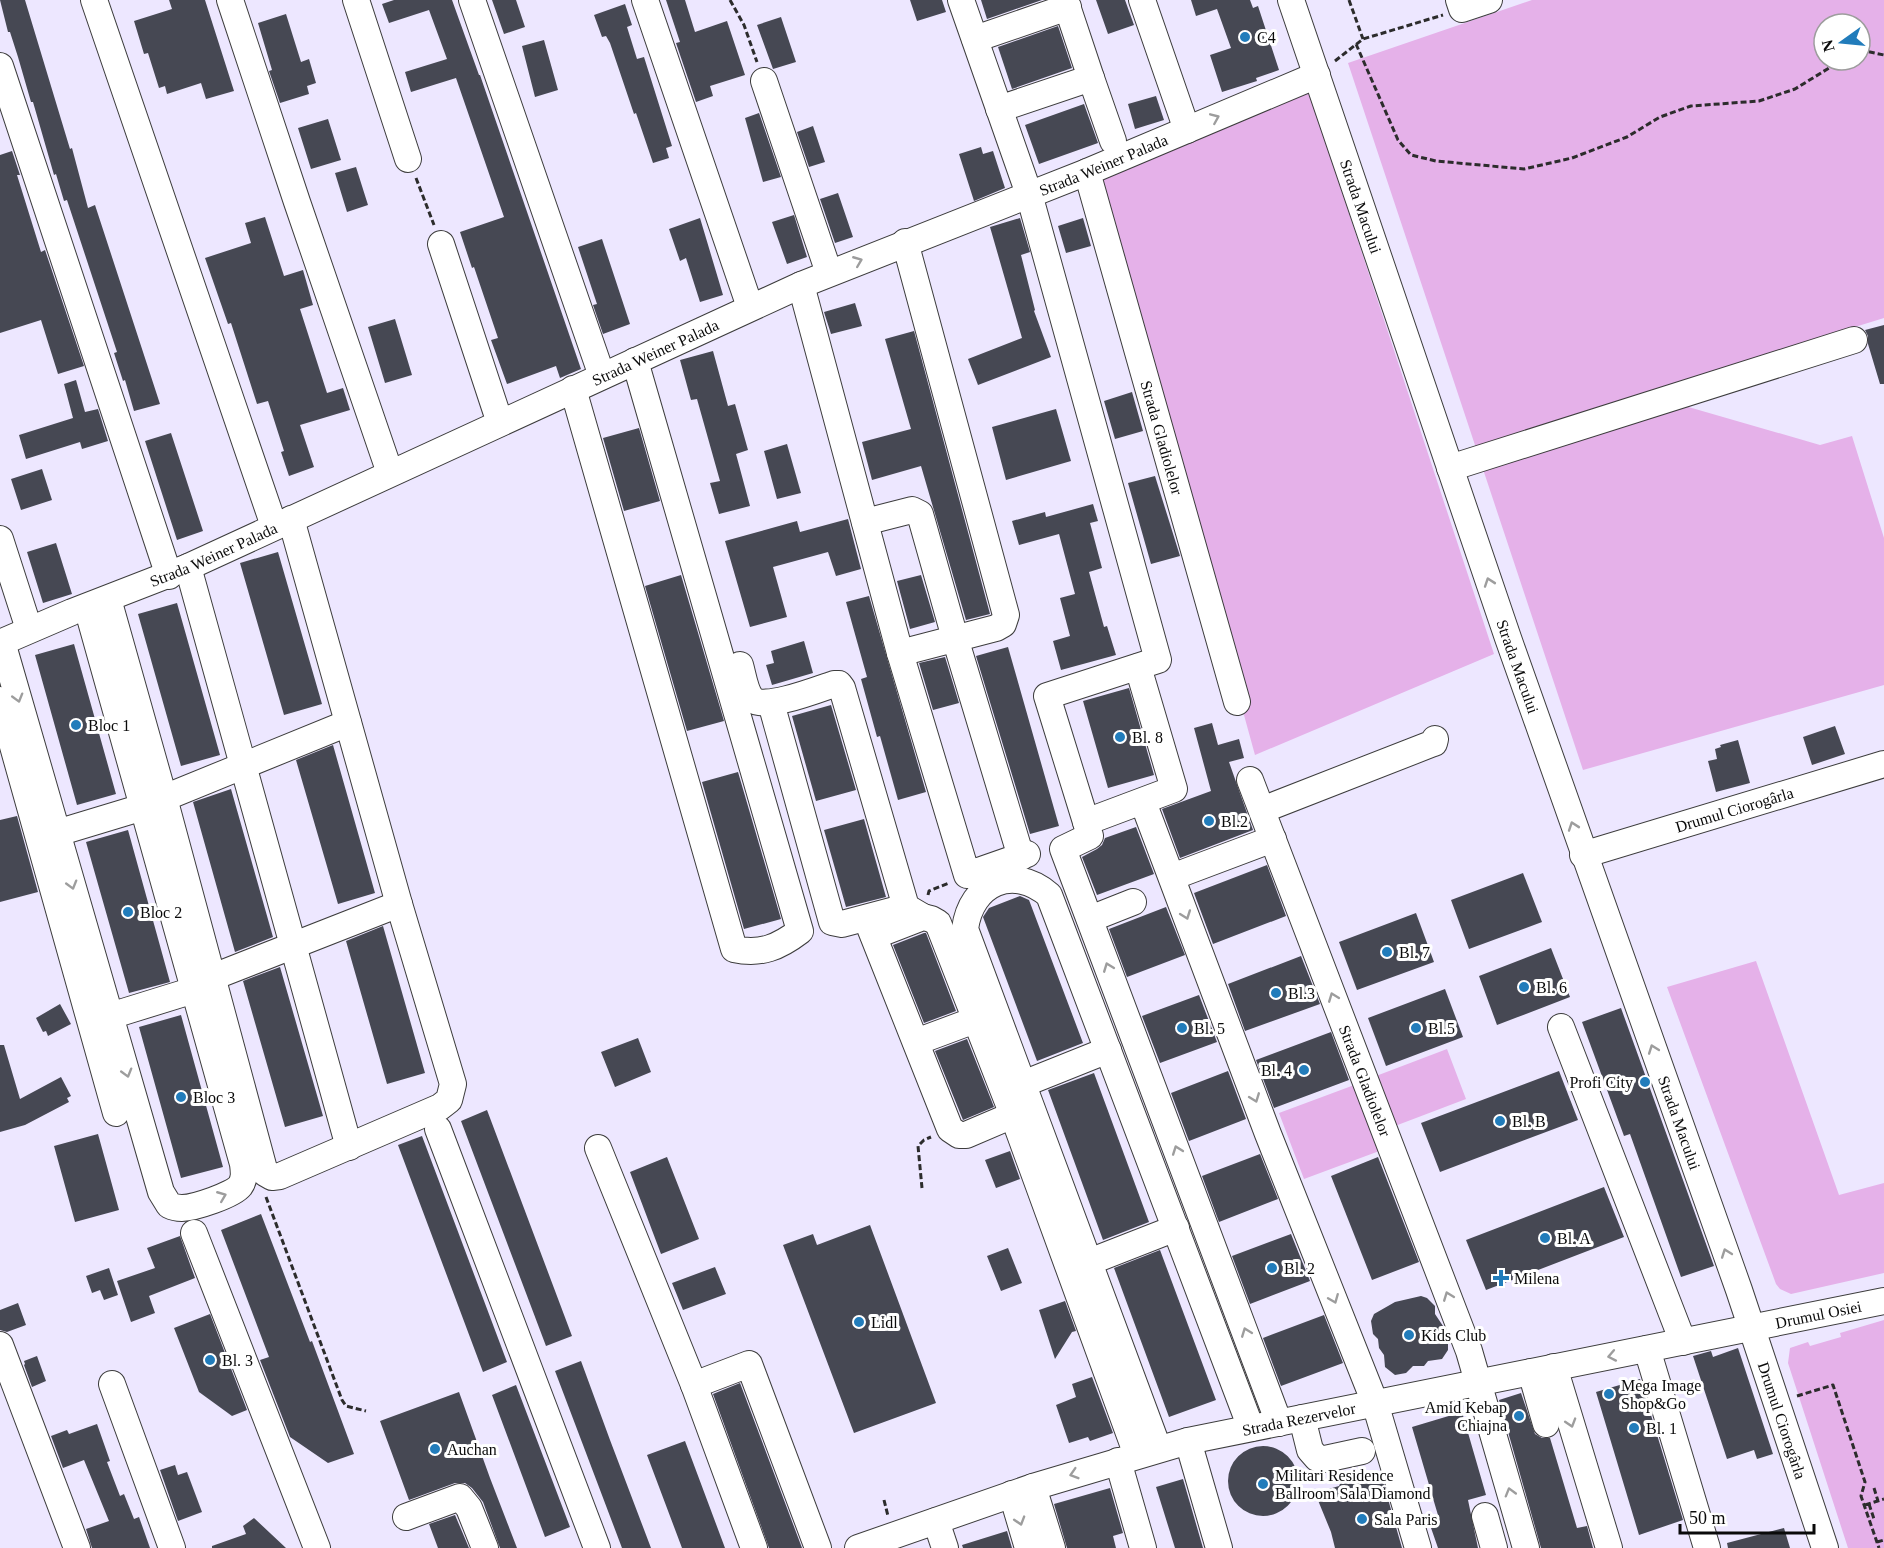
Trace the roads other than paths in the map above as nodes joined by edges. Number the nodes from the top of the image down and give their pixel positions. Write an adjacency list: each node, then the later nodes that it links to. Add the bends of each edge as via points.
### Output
1 (94, 0): 35 (street)
2 (230, 0): 34 (street)
3 (356, 0): 20 (street)
4 (472, 0): 30 (street)
5 (645, 0): 27 (street)
6 (961, 0): 12 (street)
7 (1142, 0): 18 (street)
8 (1291, 0): 14 (street, Strada Macului)
9 (1489, 0): 11 (street)
10 (1067, 4): 12 (street); 15 (street)
11 (1461, 4)
12 (975, 39): 17 (street)
13 (0, 66): 38 (street)
14 (1317, 75): 18 (street, Strada Weiner Palada, one-way to 14); 33 (street, Strada Macului)
15 (1091, 78): 17 (street); 19 (street)
16 (764, 81): 25 (street)
17 (999, 109): 22 (street)
18 (1187, 129): 21 (street, Strada Weiner Palada)
19 (1113, 141)
20 (408, 159)
21 (1087, 172): 22 (street, Strada Weiner Palada); 46 (street, Strada Gladiolelor)
22 (1029, 194): 23 (street, Strada Weiner Palada); 44 (street, via 1158,660)
23 (904, 242): 25 (street, Strada Weiner Palada, one-way to 23); 41 (street, via 1006,615 1003,624 996,628)
24 (441, 244): 32 (street)
25 (829, 273): 26 (street, Strada Weiner Palada)
26 (801, 285): 27 (street, Strada Weiner Palada); 36 (street)
27 (750, 307): 29 (street, Strada Weiner Palada)
28 (1854, 340): 33 (street)
29 (643, 357): 30 (street, Strada Weiner Palada); 47 (street, via 747,687 756,702); 67 (street)
30 (602, 376): 31 (street, Strada Weiner Palada)
31 (573, 389): 32 (street, Strada Weiner Palada); 67 (street, via 734,949 763,950)
32 (500, 423): 34 (street, Strada Weiner Palada)
33 (1450, 468): 59 (street, Strada Macului, one-way to 33)
34 (390, 473): 35 (street, Strada Weiner Palada)
35 (283, 522): 38 (street, Strada Weiner Palada); 48 (street)
36 (865, 522): 41 (street, via 912,510 920,514); 43 (street)
37 (0, 539): 40 (street)
38 (179, 571): 39 (street, Strada Weiner Palada); 51 (street)
39 (97, 603): 40 (street, Strada Weiner Palada); 53 (street)
40 (29, 629): 42 (street, Strada Weiner Palada)
41 (955, 638): 43 (street); 43 (street, via 1024,856 967,875)
42 (1, 642): 57 (street, one-way to 57)
43 (900, 653)
44 (1138, 667): 54 (street, via 1174,789); 56 (street, via 1047,696)
45 (0, 699): 76 (street)
46 (1237, 702)
47 (771, 703): 63 (street, via 834,684 842,688); 65 (street)
48 (348, 723): 51 (street); 62 (street)
49 (1435, 739): 55 (street, via 1434,743)
50 (1884, 764): 59 (street, Drumul Ciorogârla)
51 (244, 765): 53 (street); 68 (street)
52 (1250, 780): 55 (street, Strada Gladiolelor)
53 (154, 802): 57 (street); 69 (street)
54 (1143, 802): 56 (street); 60 (street)
55 (1262, 810): 58 (street, Strada Gladiolelor)
56 (1086, 822): 64 (street, via 1090,836 1063,849)
57 (57, 833): 70 (street, one-way to 70)
58 (1273, 839): 60 (street); 92 (street, Strada Gladiolelor, one-way to 58)
59 (1584, 855): 84 (street, Strada Macului, one-way to 59)
60 (1172, 877): 95 (street, one-way to 95)
61 (1133, 902): 64 (street)
62 (399, 903): 68 (street); 79 (street, via 453,1084 450,1100)
63 (914, 912): 66 (street); 71 (street, via 938,924)
64 (1090, 919): 96 (street, one-way to 64)
65 (832, 922): 66 (street); 67 (street)
66 (870, 927): 73 (street)
67 (800, 931)
68 (294, 945): 69 (street); 79 (street)
69 (204, 984): 70 (street); 70 (street, one-way to 69, via 161,1192 169,1205 179,1209 190,1207 239,1188 245,1177); 79 (street, via 265,1173 280,1176)
70 (110, 1016)
71 (975, 1020): 73 (street); 77 (street)
72 (1561, 1027): 88 (street)
73 (916, 1042): 77 (street, via 950,1130 966,1135)
74 (1108, 1050): 75 (street); 75 (street, via 1049,895 1024,880 1008,879 993,884 972,903 966,929); 81 (street)
75 (1023, 1084): 83 (street)
76 (116, 1113)
77 (1013, 1115): 101 (street)
78 (438, 1129): 110 (street)
79 (349, 1146)
80 (598, 1149): 94 (street)
81 (1176, 1228): 83 (street); 98 (street)
82 (194, 1233): 108 (street)
83 (1089, 1262): 101 (street)
84 (1739, 1290): 86 (street, via 1762,1310); 87 (street, Strada Macului)
85 (1884, 1301): 86 (street, Drumul Osiei)
86 (1790, 1320): 87 (street, Drumul Osiei)
87 (1752, 1328): 88 (street, Strada Rezervelor); 124 (street, Drumul Ciorogârla)
88 (1683, 1342): 90 (street, Strada Rezervelor)
89 (0, 1345): 106 (street)
90 (1647, 1349): 91 (street, Strada Rezervelor, one-way to 91); 123 (street)
91 (1543, 1370): 92 (street, Strada Rezervelor); 97 (street); 122 (street, one-way to 122)
92 (1479, 1383): 95 (street, Strada Rezervelor); 121 (street, Strada Gladiolelor, one-way to 92)
93 (112, 1384): 107 (street)
94 (694, 1385): 111 (street); 112 (street, via 749,1364)
95 (1375, 1403): 96 (street, Strada Rezervelor); 119 (street)
96 (1291, 1420): 98 (street, Strada Rezervelor); 100 (street, via 1317,1458)
97 (1546, 1424)
98 (1251, 1428): 99 (street, Strada Rezervelor)
99 (1188, 1441): 101 (street, Strada Rezervelor); 118 (street)
100 (1362, 1451)
101 (1138, 1455): 102 (street, Strada Rezervelor, one-way to 102); 117 (street)
102 (1022, 1490): 105 (street, Strada Rezervelor); 115 (street, one-way to 115); 116 (street)
103 (1485, 1516): 120 (street)
104 (406, 1517): 109 (street, via 460,1497 469,1508)
105 (936, 1521): 113 (street, Strada Rezervelor); 114 (street)
106 (77, 1548)
107 (172, 1548)
108 (317, 1548)
109 (485, 1548)
110 (597, 1548)
111 (754, 1548)
112 (818, 1548)
113 (858, 1548)
114 (945, 1548)
115 (1028, 1548)
116 (1052, 1548)
117 (1143, 1548)
118 (1219, 1548)
119 (1418, 1548)
120 (1494, 1548)
121 (1526, 1548)
122 (1609, 1548)
123 (1707, 1548)
124 (1825, 1548)

